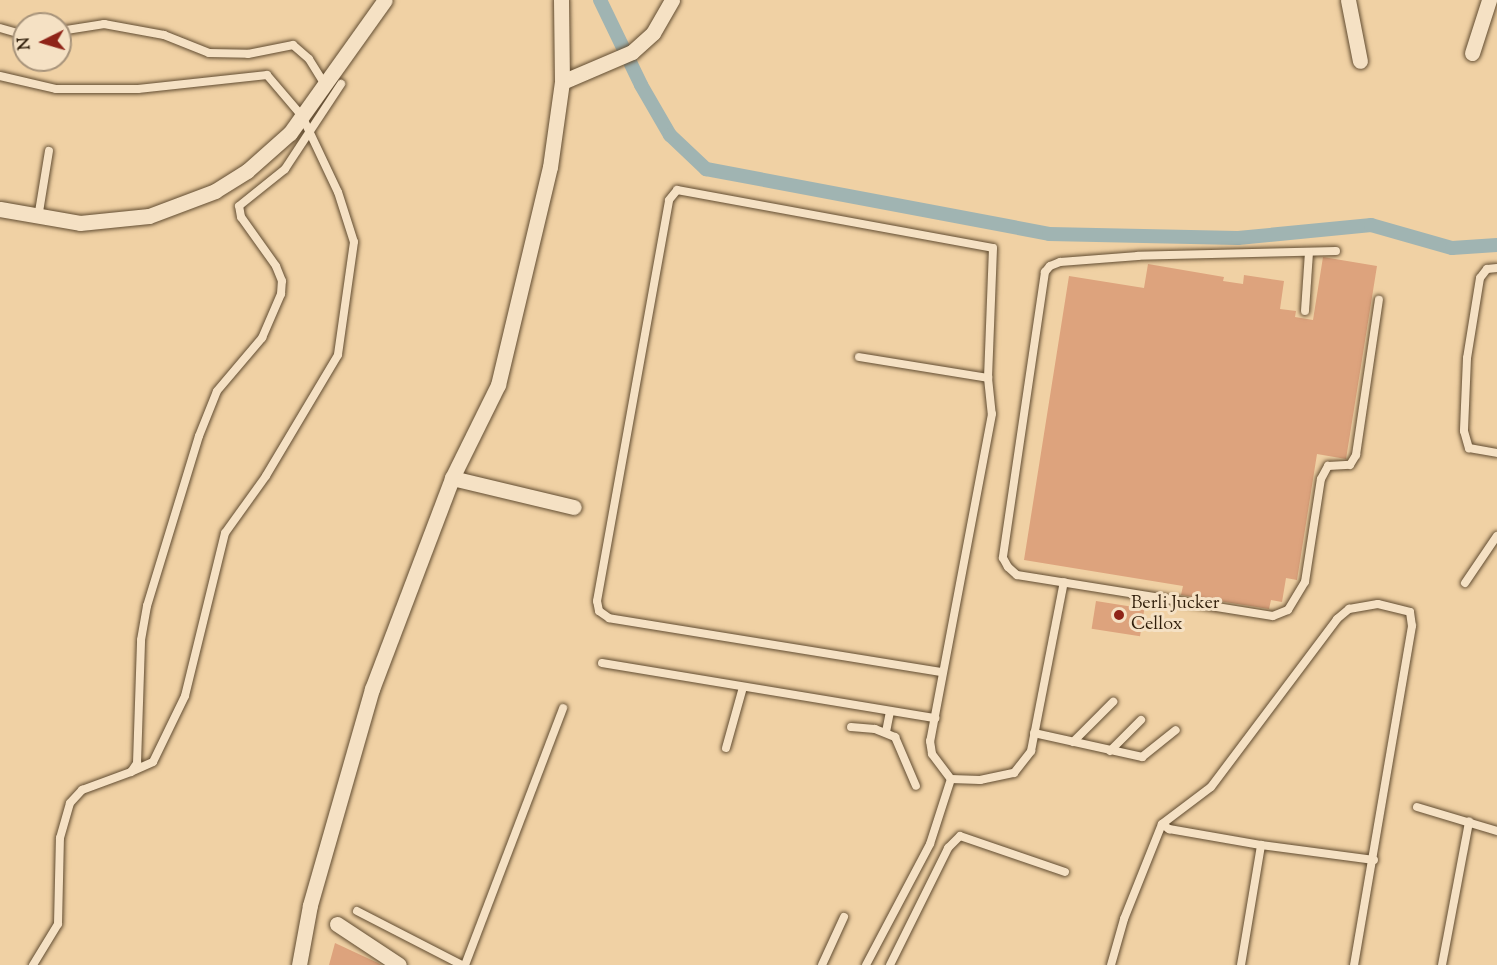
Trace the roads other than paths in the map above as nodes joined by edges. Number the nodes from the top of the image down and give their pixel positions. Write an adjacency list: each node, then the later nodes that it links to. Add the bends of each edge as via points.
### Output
1 (385, 0): 12 (street)
2 (561, 0): 10 (street)
3 (672, 0): 10 (street, via 653,33 632,52)
4 (1348, 0): 8 (street)
5 (1489, 0): 7 (street)
6 (72, 29): 12 (lane, via 104,24 164,35 209,53 248,54 293,45 309,59)
7 (1472, 52)
8 (1360, 61)
9 (0, 76): 13 (lane, via 56,89 138,89 267,75)
10 (562, 82): 26 (street, via 550,167 498,385)
11 (341, 84): 14 (lane)
12 (325, 85): 13 (street)
13 (302, 116): 14 (lane); 17 (street, via 290,133 247,171 183,206 148,216 80,223)
14 (308, 133): 46 (lane, via 338,192 354,242 338,355 266,476 225,533 185,696 153,762); 46 (lane, via 285,169 239,206 242,217 276,266 282,281 281,294 262,338 218,392 199,436 155,572 141,640 137,763)
15 (49, 151): 17 (lane)
16 (0, 209): 17 (street)
17 (38, 218)
18 (1336, 251): 19 (lane)
19 (1310, 253): 22 (lane); 29 (lane, via 1060,261 1045,272 1003,558 1017,574)
20 (1497, 268): 25 (lane, via 1487,269 1480,278 1467,358 1464,431 1468,448)
21 (1379, 300): 29 (lane, via 1356,455 1350,465 1328,466 1321,479 1305,582 1288,610 1273,616)
22 (1305, 311)
23 (859, 357): 24 (lane)
24 (988, 378): 32 (lane, via 992,414); 32 (lane, via 993,248 693,191 677,190 669,200 597,601 599,612 609,618)
25 (1497, 453)
26 (452, 478): 27 (street); 60 (street, via 372,688 310,905)
27 (574, 507)
28 (1497, 536): 30 (lane)
29 (1064, 582): 42 (lane)
30 (1466, 583)
31 (602, 663): 33 (lane)
32 (941, 672): 37 (lane)
33 (743, 687): 36 (lane); 44 (lane)
34 (1113, 702): 43 (lane)
35 (563, 708): 62 (lane)
36 (890, 711): 37 (lane); 41 (lane)
37 (935, 718): 47 (lane, via 932,754)
38 (1141, 720): 45 (lane)
39 (851, 727): 41 (lane)
40 (1176, 730): 45 (lane, via 1147,756)
41 (886, 732): 48 (lane, via 895,737)
42 (1034, 733): 43 (lane); 47 (lane, via 1031,751 1014,773 980,780)
43 (1072, 742): 45 (lane)
44 (726, 748)
45 (1110, 751)
46 (131, 772): 59 (lane, via 82,790 70,803 60,838 58,924)
47 (951, 778): 64 (lane, via 930,844)
48 (916, 786)
49 (1417, 807): 50 (lane)
50 (1469, 822): 52 (lane); 69 (lane)
51 (1162, 824): 53 (lane); 54 (lane, via 1211,788 1337,619 1349,609 1378,604 1410,612 1413,617); 66 (lane, via 1124,920)
52 (1497, 831)
53 (1261, 845): 54 (lane); 67 (lane)
54 (1374, 860): 68 (lane)
55 (1065, 872): 65 (lane, via 960,836 948,848)
56 (357, 911): 62 (lane)
57 (844, 917): 63 (lane)
58 (337, 924): 61 (street)
59 (33, 965)
60 (298, 965)
61 (398, 965)
62 (463, 965)
63 (822, 965)
64 (866, 965)
65 (890, 965)
66 (1111, 965)
67 (1241, 965)
68 (1354, 965)
69 (1442, 965)

